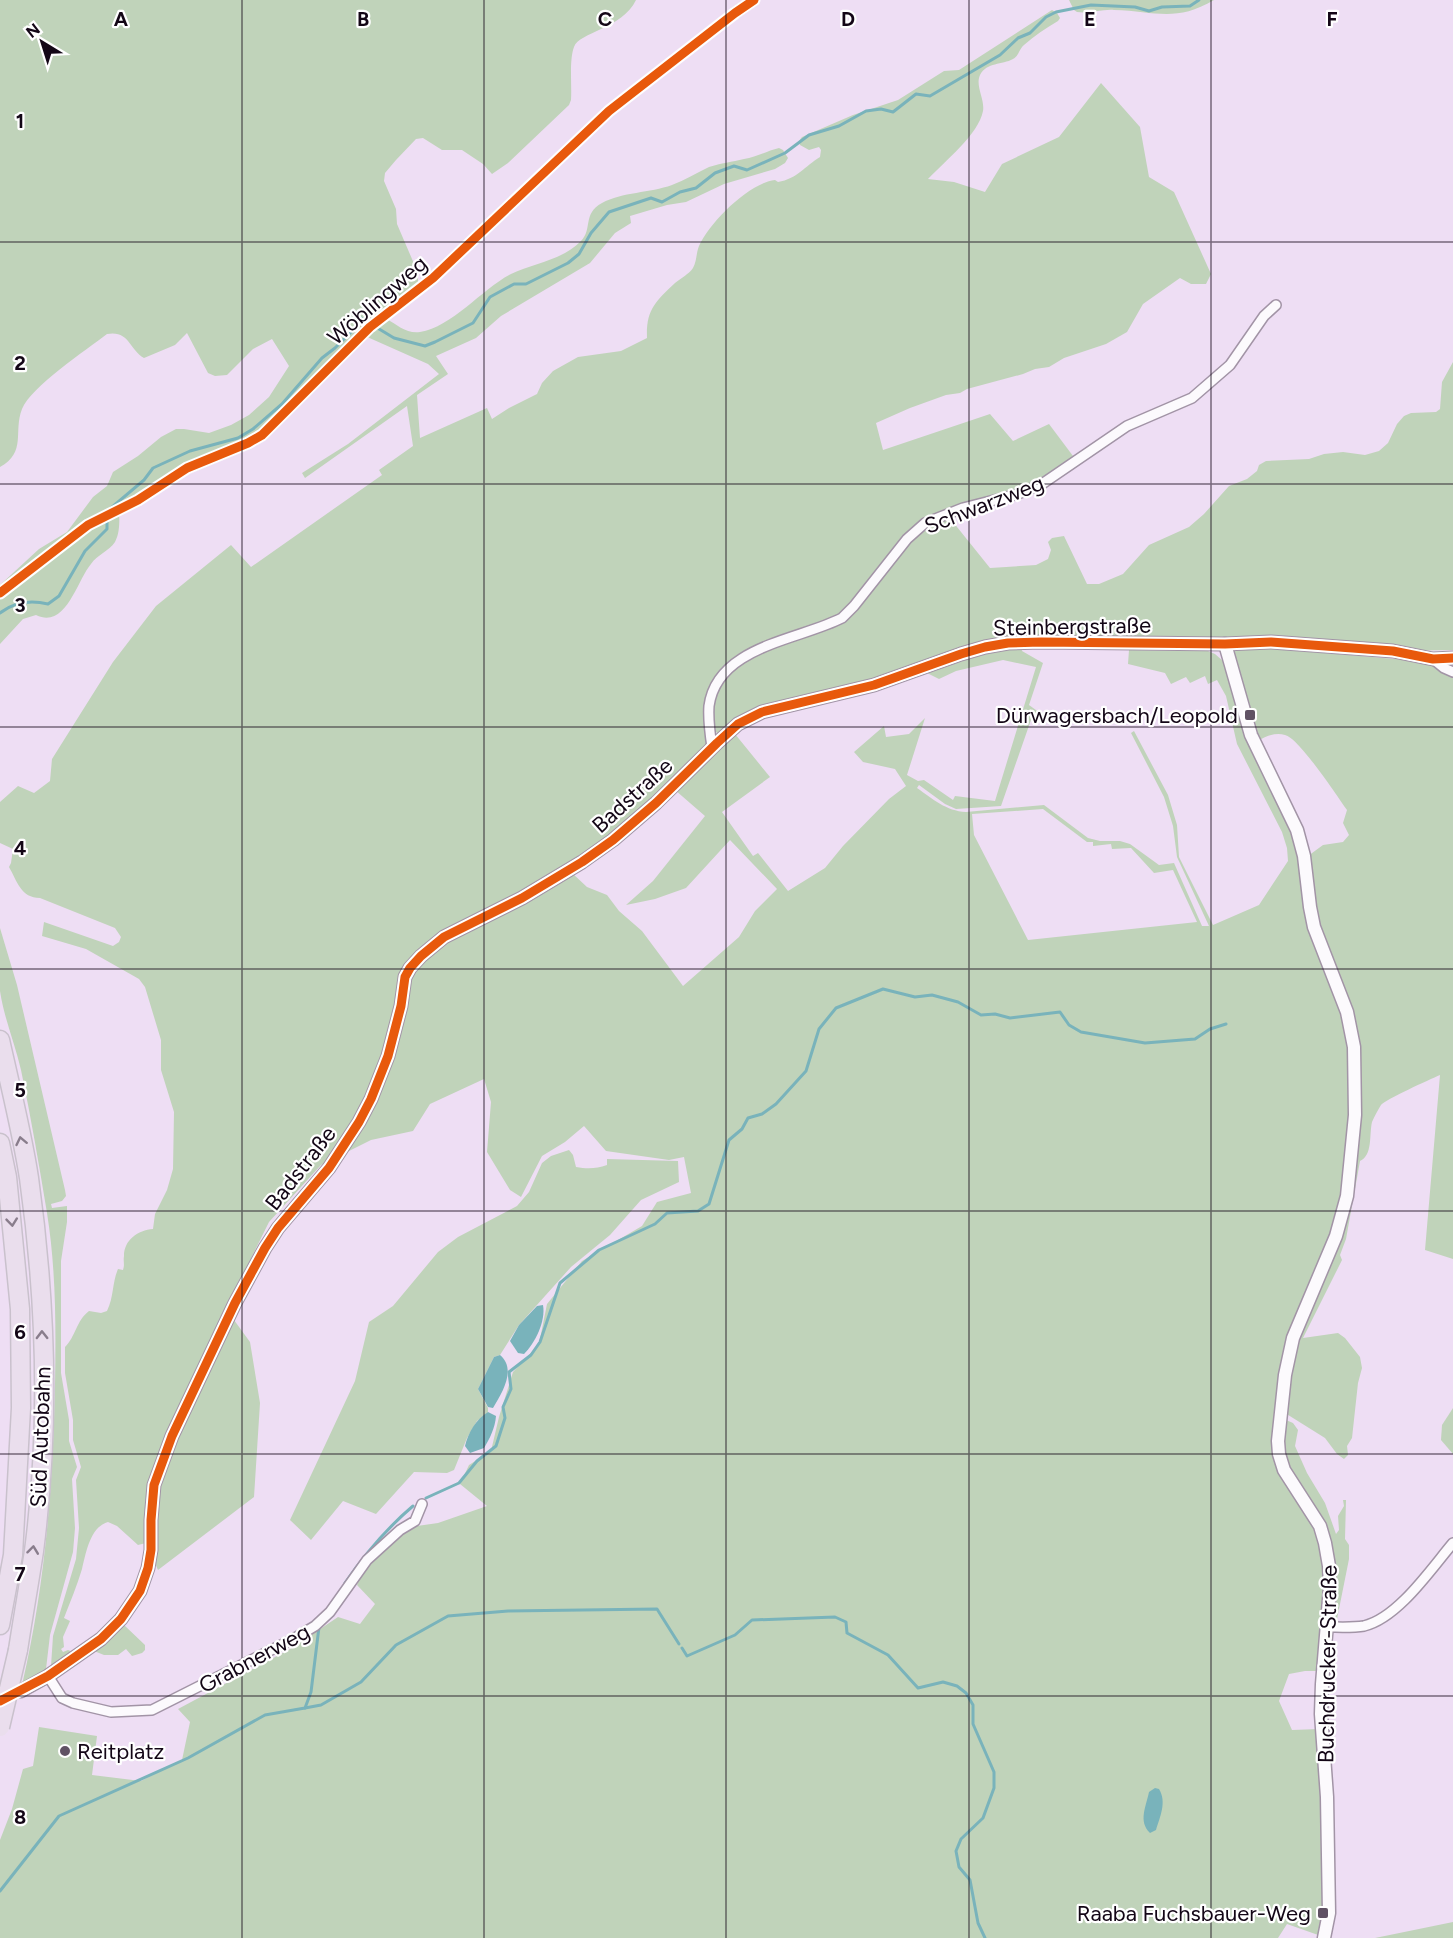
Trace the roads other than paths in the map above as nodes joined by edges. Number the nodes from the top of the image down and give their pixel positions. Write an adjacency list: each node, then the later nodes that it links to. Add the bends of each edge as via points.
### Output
1 (754, 0): 3 (street, Wöblingweg, via 609,111 433,278 370,327 262,435 187,468 138,500 88,525)
2 (1276, 305): 8 (street, Schwarzweg, via 1230,366 1192,398 1127,426 1032,489 925,523 907,539 842,618 742,657 713,691 709,704)
3 (0, 592)
4 (1224, 644): 6 (street, Steinbergstraße, via 1271,642 1393,651); 8 (street, Steinbergstraße, via 1041,642 985,647 874,685 762,712 738,724); 14 (street, Buchdrucker-Straße, via 1251,735 1297,830 1314,927 1347,1012 1354,1047 1355,1115 1344,1208 1293,1338 1279,1432 1284,1470 1316,1519 1326,1543 1330,1587)
5 (1453, 658): 6 (street, Steinbergstraße)
6 (1433, 659): 7 (street)
7 (1453, 672)
8 (712, 747): 15 (street, Badstraße, via 613,840 522,898 444,937 410,968 388,1056 371,1099 329,1168 265,1248 176,1428 154,1485 151,1550 140,1591 101,1639)
9 (0, 1040): 17 (highway, Süd Autobahn, one-way to 9, bridge, via 18,1650 34,1550 43,1402 42,1300 29,1176)
10 (0, 1143): 13 (highway, Süd Autobahn, one-way to 13, via 20,1309 21,1397 13,1555)
11 (422, 1504): 15 (street, Grabnerweg, via 415,1521 367,1560 330,1612 315,1626 181,1697 152,1710 111,1712 62,1698)
12 (1453, 1544): 14 (street, via 1388,1613 1363,1626)
13 (0, 1625)
14 (1326, 1627): 18 (street, Buchdrucker-Straße, via 1322,1714 1329,1917)
15 (48, 1676): 16 (street, Badstraße)
16 (21, 1691)
17 (0, 1727)
18 (1324, 1938)

